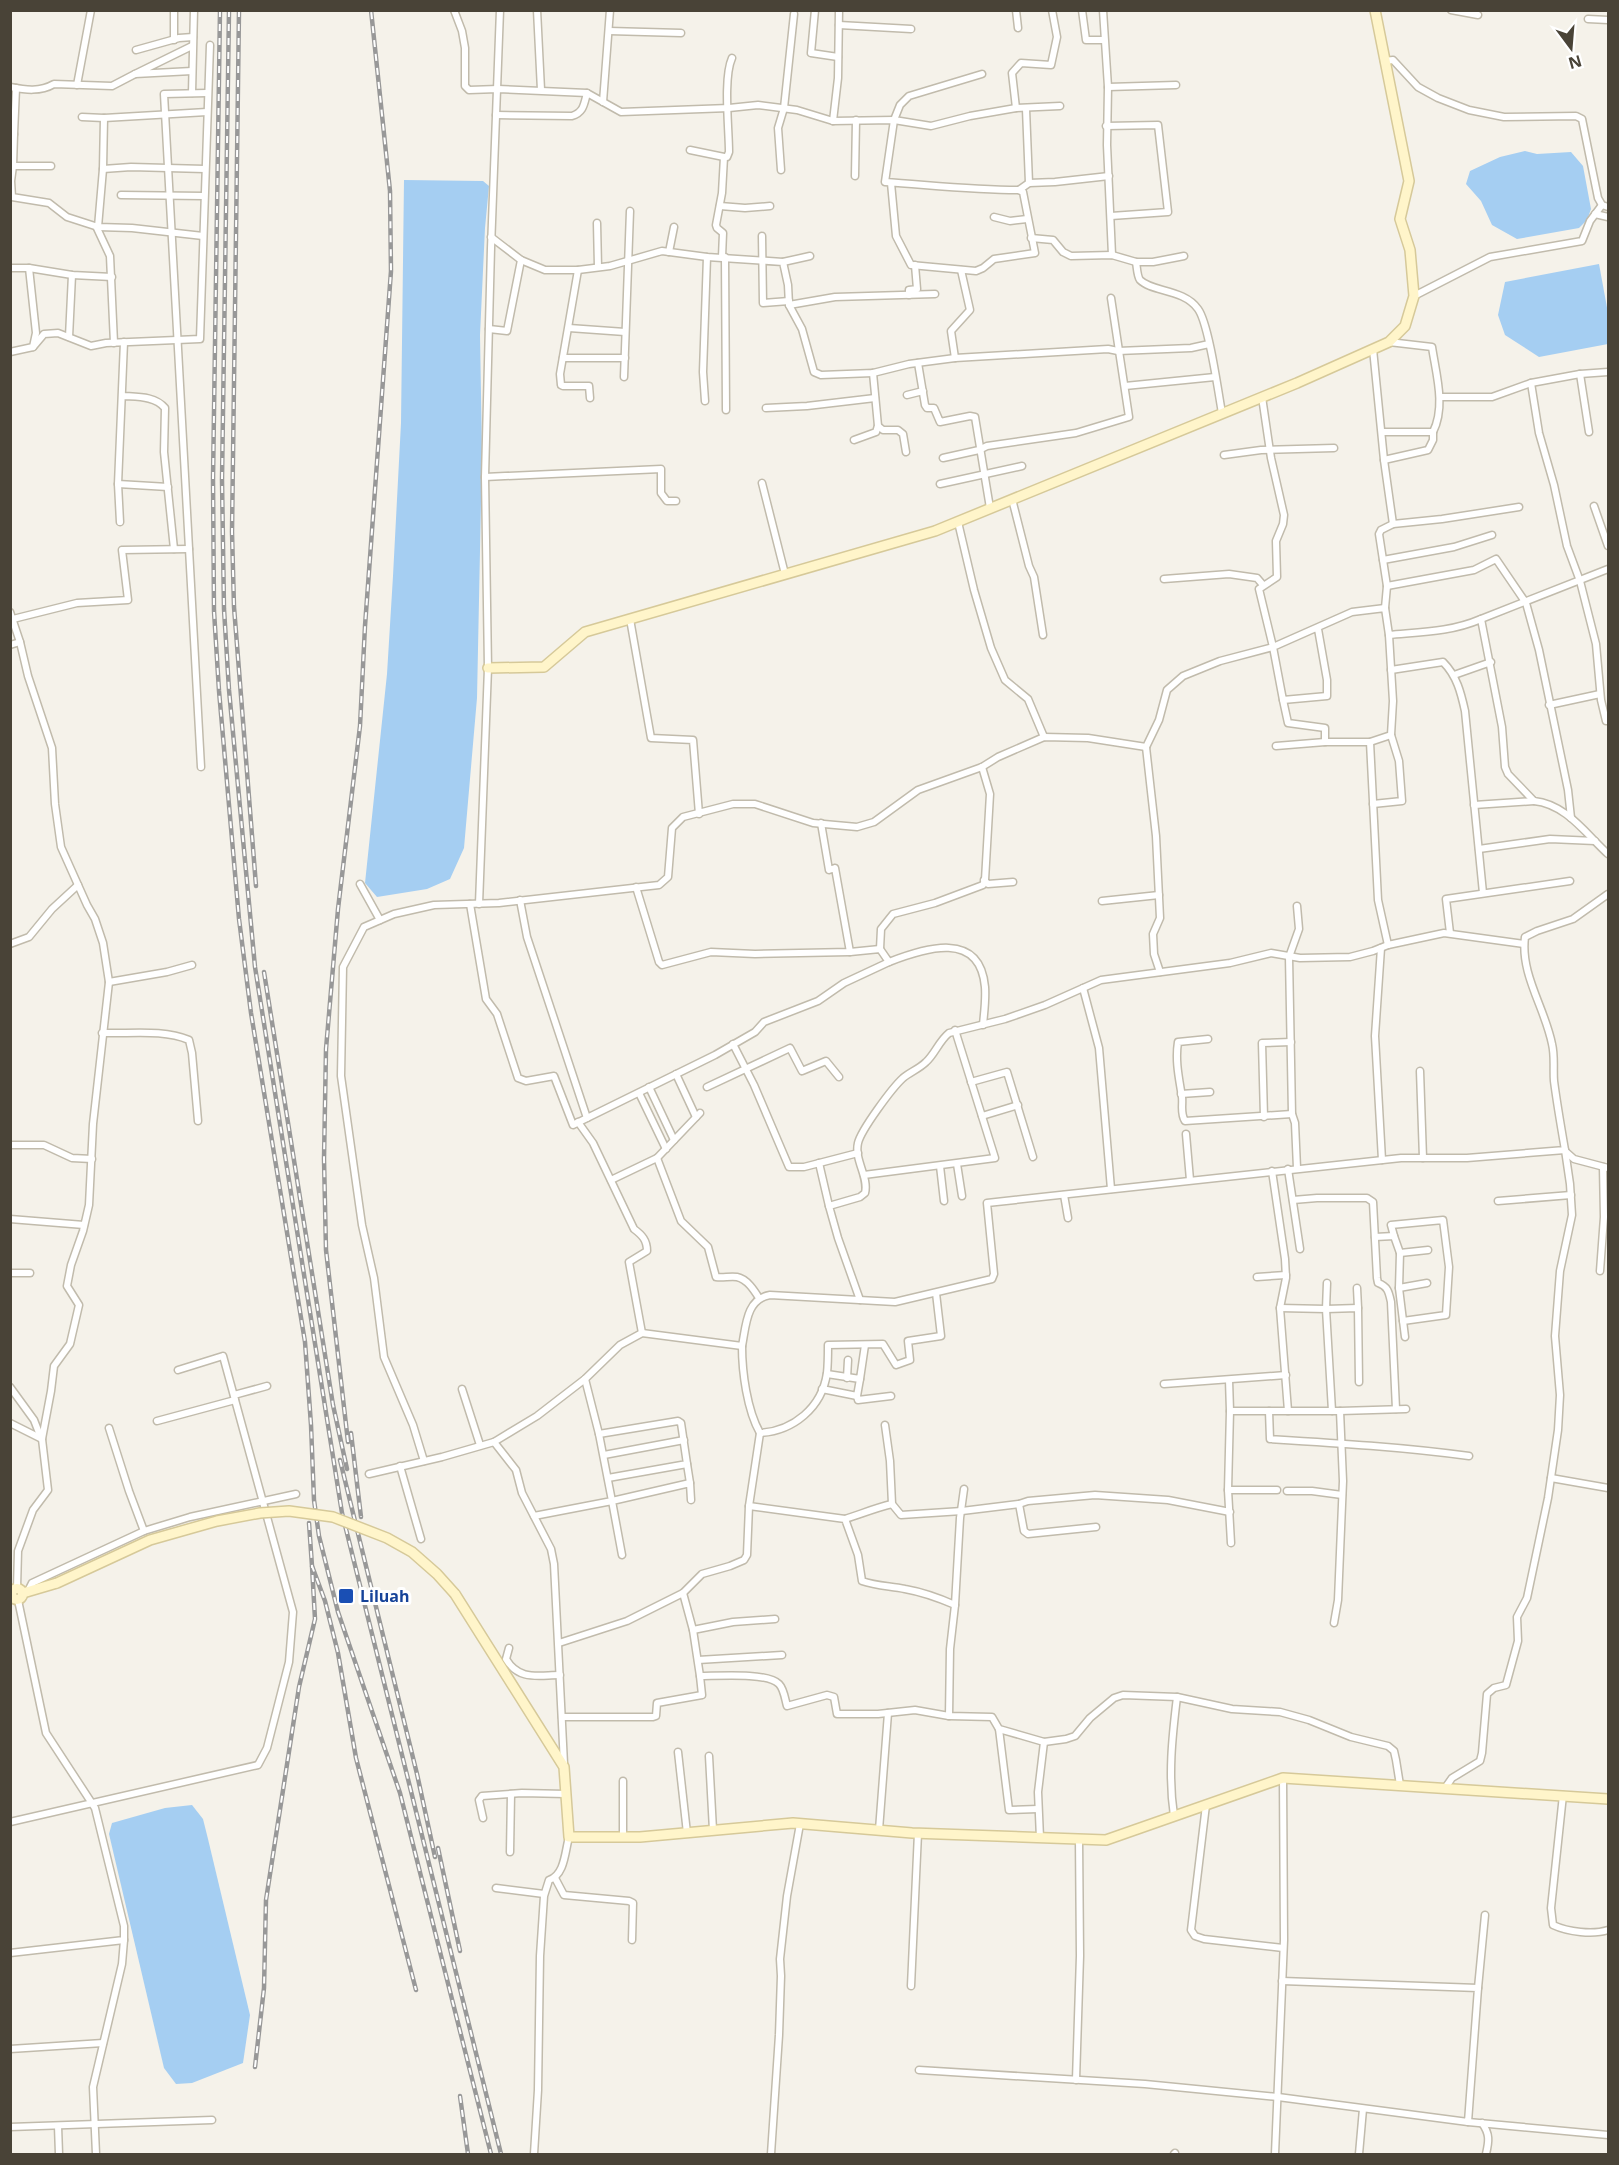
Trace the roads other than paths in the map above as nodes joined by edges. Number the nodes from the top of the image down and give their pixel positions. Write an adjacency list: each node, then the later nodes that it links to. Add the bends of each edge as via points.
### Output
1 (91, 10): 38 (street)
2 (174, 10): 26 (street)
3 (194, 10): 25 (street)
4 (454, 10): 42 (street, via 465,48 465,86 469,90)
5 (500, 10): 42 (street)
6 (537, 10): 43 (street)
7 (610, 10): 23 (street)
8 (815, 10): 31 (street, via 811,53)
9 (839, 10): 20 (street)
10 (1016, 10): 21 (street)
11 (1052, 10): 51 (street, via 1057,37 1052,65 1021,63 1012,74)
12 (1082, 10): 27 (street, via 1086,40)
13 (1103, 10): 27 (street)
14 (1451, 10): 17 (street)
15 (1375, 11): 33 (street)
16 (794, 14): 50 (street)
17 (1478, 15)
18 (1588, 19): 19 (street)
19 (1608, 20)
20 (839, 25): 22 (street); 31 (street)
21 (1018, 28)
22 (911, 29)
23 (609, 31): 24 (street); 47 (street)
24 (681, 33)
25 (193, 37): 26 (street); 29 (street)
26 (174, 40): 30 (street)
27 (1104, 40): 40 (street)
28 (210, 45): 35 (street)
29 (192, 46): 34 (street); 36 (street)
30 (136, 50)
31 (838, 57): 60 (street)
32 (732, 58): 49 (street)
33 (1384, 61): 81 (street, via 1393,60 1418,87 1468,110 1504,117 1582,119 1595,188 1599,202); 117 (street, via 1409,181 1400,219 1410,250)
34 (192, 72): 35 (street); 36 (street); 44 (street)
35 (208, 73): 45 (street)
36 (135, 74): 38 (street, via 112,86)
37 (982, 74): 59 (street, via 909,96)
38 (77, 85): 41 (street)
39 (1176, 85): 40 (street)
40 (1108, 87): 61 (street)
41 (13, 88): 62 (street)
42 (498, 89): 43 (street); 54 (street)
43 (541, 90): 46 (street)
44 (192, 93): 45 (street); 55 (street, via 164,94)
45 (207, 93): 53 (street)
46 (587, 93): 47 (street); 54 (street, via 583,109 572,116)
47 (603, 102): 49 (street, via 621,112)
48 (1060, 106): 52 (street)
49 (729, 108): 50 (street); 64 (street, via 729,152)
50 (784, 108): 60 (street); 70 (street, via 778,128)
51 (1017, 108): 52 (street); 59 (street, via 931,126)
52 (1026, 109): 74 (street)
53 (207, 112): 55 (street); 69 (street)
54 (496, 115): 94 (street)
55 (165, 116): 57 (street); 67 (street)
56 (82, 117): 57 (street)
57 (104, 118): 68 (street)
58 (856, 120): 59 (street); 60 (street); 71 (street)
59 (894, 120): 73 (street, via 885,182)
60 (833, 121)
61 (1106, 126): 72 (street); 84 (street, via 1158,125 1168,212)
62 (12, 134): 65 (street)
63 (690, 150): 64 (street)
64 (724, 158): 79 (street)
65 (12, 166): 66 (street); 89 (street, via 12,198 50,203 67,218)
66 (51, 166)
67 (168, 168): 68 (street); 69 (street); 77 (street)
68 (104, 169): 89 (street)
69 (205, 169): 78 (street)
70 (781, 170)
71 (855, 176)
72 (1109, 177): 74 (street); 84 (street)
73 (891, 183): 75 (street); 107 (street, via 896,236)
74 (1029, 183): 75 (street)
75 (1019, 190): 87 (street, via 1023,192)
76 (121, 195): 77 (street)
77 (170, 195): 78 (street); 91 (street)
78 (204, 196): 92 (street)
79 (720, 206): 80 (street); 101 (street, via 716,225 723,232)
80 (770, 206)
81 (1605, 206): 83 (street)
82 (630, 211): 104 (street)
83 (1595, 214): 85 (street); 117 (street, via 1582,241 1490,257)
84 (1111, 216): 97 (street)
85 (1608, 217)
86 (994, 218): 87 (street)
87 (1027, 219): 95 (street)
88 (597, 224): 108 (street)
89 (97, 227): 91 (street); 114 (street, via 110,256)
90 (674, 227): 96 (street)
91 (172, 232): 92 (street); 124 (street)
92 (203, 236): 124 (street, via 200,339)
93 (762, 236): 103 (street)
94 (491, 237): 102 (street); 121 (street)
95 (1031, 238): 97 (street, via 1053,240 1071,256); 112 (street, via 1035,253 1000,257 976,271)
96 (669, 252): 100 (street); 104 (street)
97 (1112, 255): 106 (street)
98 (810, 256): 105 (street)
99 (1184, 256): 106 (street)
100 (706, 257): 101 (street); 151 (street)
101 (724, 257): 103 (street); 153 (street)
102 (521, 260): 111 (street, via 545,270); 121 (street, via 507,331)
103 (762, 260): 105 (street); 119 (street, via 763,303)
104 (629, 261): 108 (street); 122 (street)
105 (783, 262): 119 (street)
106 (1136, 262): 128 (street, via 1140,279 1182,296 1197,308)
107 (915, 266): 112 (street); 116 (street, via 917,289 909,290)
108 (598, 267): 111 (street)
109 (10, 268): 110 (street)
110 (29, 268): 113 (street); 129 (street, via 36,333)
111 (578, 270): 120 (street)
112 (961, 270): 135 (street, via 970,310 951,331)
113 (72, 275): 114 (street); 123 (street)
114 (112, 277): 127 (street)
115 (935, 294): 116 (street)
116 (909, 295): 119 (street)
117 (1414, 296): 126 (street, via 1405,326)
118 (1111, 298): 131 (street)
119 (789, 303): 138 (street, via 802,329 814,372)
120 (569, 328): 122 (street); 133 (street)
121 (489, 329): 169 (street)
122 (625, 332): 134 (street)
123 (69, 337): 127 (street, via 91,346); 129 (street, via 44,334)
124 (178, 340): 125 (street); 185 (street)
125 (124, 342): 127 (street); 146 (street)
126 (1389, 342): 130 (street); 148 (street, via 1432,347)
127 (114, 343)
128 (1209, 344): 131 (street); 141 (street)
129 (33, 347): 132 (street)
130 (1373, 349): 147 (street); 156 (street)
131 (1118, 351): 135 (street); 143 (street)
132 (10, 352)
133 (563, 358): 134 (street); 149 (street, via 561,385 589,386)
134 (625, 358): 140 (street)
135 (955, 358): 136 (street)
136 (918, 363): 138 (street); 144 (street)
137 (1608, 372): 139 (street)
138 (873, 374): 150 (street)
139 (1580, 374): 142 (street); 158 (street)
140 (624, 377)
141 (1215, 377): 143 (street); 154 (street)
142 (1531, 383): 148 (street, via 1492,397); 190 (street, via 1539,433 1567,546)
143 (1125, 386): 161 (street, via 1129,417 1076,434)
144 (923, 391): 145 (street); 161 (street, via 927,408 934,408 940,422 973,415)
145 (907, 395)
146 (123, 396): 171 (street); 173 (street, via 147,398 165,408)
147 (1262, 397): 154 (street); 162 (street)
148 (1440, 397): 157 (street)
149 (590, 398)
150 (875, 398): 152 (street); 155 (street)
151 (705, 401)
152 (766, 408)
153 (726, 410)
154 (1222, 413): 174 (street)
155 (878, 426): 159 (street, via 876,432); 163 (street, via 903,434)
156 (1382, 432): 157 (street); 166 (street)
157 (1433, 432): 166 (street, via 1428,450)
158 (1589, 432)
159 (854, 440)
160 (1334, 448): 162 (street)
161 (979, 450): 165 (street); 168 (street)
162 (1270, 451): 164 (street); 191 (street, via 1284,515 1276,541 1277,577)
163 (906, 452)
164 (1224, 455)
165 (943, 458)
166 (1384, 460): 181 (street)
167 (1022, 466): 168 (street)
168 (984, 473): 172 (street); 178 (street)
169 (485, 477): 175 (street, via 661,469 661,493 667,501); 205 (street)
170 (762, 483): 188 (street)
171 (118, 484): 173 (street); 179 (street)
172 (940, 484)
173 (168, 487): 184 (street)
174 (1012, 499): 178 (street); 199 (street, via 1035,577)
175 (676, 501)
176 (1594, 506): 183 (street)
177 (1519, 507): 181 (street)
178 (990, 508): 180 (street)
179 (120, 522)
180 (958, 522): 188 (street); 213 (street, via 991,648 1005,680 1028,699)
181 (1393, 524): 186 (street, via 1379,534)
182 (1492, 534): 186 (street)
183 (1608, 546)
184 (174, 549): 185 (street); 195 (street, via 122,550 128,600 77,603)
185 (189, 549): 218 (street)
186 (1383, 560): 192 (street)
187 (1608, 569): 190 (street)
188 (784, 574): 196 (street)
189 (1164, 579): 191 (street, via 1229,574 1257,578)
190 (1580, 581): 193 (street); 208 (street, via 1596,644)
191 (1263, 585): 203 (street, via 1259,589)
192 (1387, 586): 193 (street, via 1474,570 1496,559); 194 (street)
193 (1526, 603): 197 (street); 210 (street)
194 (1385, 608): 198 (street, via 1352,612); 200 (street)
195 (12, 616): 201 (street)
196 (630, 619): 205 (street, via 585,632 544,667); 223 (street, via 651,738 693,739)
197 (1481, 619): 200 (street, via 1445,630); 204 (street)
198 (1318, 628): 203 (street); 209 (street, via 1327,696)
199 (1043, 635)
200 (1389, 635): 206 (street)
201 (20, 642): 202 (street); 233 (street, via 27,676 52,748 61,847)
202 (10, 645)
203 (1273, 646): 209 (street); 217 (street, via 1183,676 1167,690)
204 (1491, 662): 207 (street); 220 (street, via 1504,735 1505,768)
205 (488, 668): 241 (street)
206 (1391, 670): 207 (street, via 1443,662); 212 (street)
207 (1454, 675): 222 (street, via 1464,711)
208 (1600, 694): 210 (street); 211 (street)
209 (1283, 700): 214 (street, via 1288,723 1325,728)
210 (1549, 705): 224 (street)
211 (1608, 721)
212 (1391, 735): 215 (street); 221 (street, via 1399,760 1402,801)
213 (1044, 737): 217 (street, via 1088,738); 219 (street)
214 (1325, 742): 215 (street); 216 (street)
215 (1370, 742): 221 (street)
216 (1276, 746)
217 (1146, 747): 237 (street)
218 (201, 767)
219 (982, 767): 225 (street, via 918,790 874,822 857,827); 229 (street, via 990,794)
220 (1534, 801): 222 (street); 224 (street, via 1543,801)
221 (1373, 804): 247 (street)
222 (1474, 806): 227 (street)
223 (699, 814): 225 (street, via 733,804 755,804); 234 (street, via 683,817 672,828 668,877 659,885)
224 (1571, 818): 226 (street)
225 (820, 823): 249 (street, via 829,870 836,868)
226 (1595, 841): 227 (street, via 1550,839); 228 (street)
227 (1479, 849): 235 (street)
228 (1608, 854)
229 (984, 880): 231 (street, via 988,884); 248 (street, via 983,885 893,914 881,929)
230 (1570, 881): 235 (street)
231 (1013, 882)
232 (360, 884): 243 (street)
233 (78, 885): 245 (street, via 29,937); 254 (street, via 95,919)
234 (636, 887): 238 (street); 249 (street, via 662,964 711,952)
235 (1483, 893): 244 (street, via 1446,899)
236 (1608, 894): 246 (street, via 1574,919 1525,937)
237 (1159, 895): 239 (street); 253 (street, via 1160,918 1153,934)
238 (520, 900): 241 (street); 276 (street, via 527,937)
239 (1102, 901)
240 (470, 904): 241 (street); 243 (street, via 434,905); 278 (street, via 486,999 497,1014 518,1078 526,1082 554,1076 573,1125)
241 (479, 904)
242 (1297, 906): 250 (street, via 1299,929)
243 (380, 920): 373 (street, via 364,927 343,968 341,1076 384,1358 413,1425)
244 (1449, 933): 246 (street); 247 (street)
245 (10, 944)
246 (1524, 944): 283 (street, via 1533,990 1553,1046)
247 (1384, 946): 250 (street, via 1350,957); 289 (street, via 1375,1036)
248 (880, 948): 249 (street); 251 (street)
249 (850, 952)
250 (1289, 957): 253 (street, via 1271,953); 260 (street)
251 (889, 962): 256 (street, via 927,949 963,949 976,961 982,976); 261 (street, via 844,983 818,1001 764,1022)
252 (192, 965): 254 (street)
253 (1160, 972): 255 (street, via 1101,980)
254 (109, 982): 258 (street)
255 (1083, 988): 256 (street, via 1046,1005); 300 (street, via 1099,1048)
256 (983, 1025): 257 (street)
257 (955, 1030): 266 (street); 284 (street, via 942,1039 924,1064 899,1083 864,1129)
258 (102, 1033): 277 (street, via 155,1034 189,1040); 288 (street)
259 (1208, 1039): 271 (street, via 1178,1042)
260 (1291, 1042): 273 (street); 275 (street, via 1262,1043)
261 (733, 1044): 262 (street); 264 (street)
262 (746, 1068): 265 (street, via 791,1048 802,1071 826,1061); 268 (street); 290 (street, via 789,1167)
263 (1420, 1071): 287 (street)
264 (676, 1074): 267 (street); 280 (street, via 698,1115)
265 (839, 1077)
266 (971, 1082): 272 (street, via 1007,1072); 274 (street)
267 (649, 1087): 270 (street); 280 (street)
268 (707, 1087)
269 (1210, 1092): 271 (street)
270 (639, 1093): 276 (street); 282 (street)
271 (1181, 1094): 275 (street, via 1185,1121)
272 (1017, 1105): 274 (street); 285 (street)
273 (1292, 1114): 275 (street); 294 (street)
274 (982, 1116): 291 (street, via 995,1158)
275 (1264, 1117)
276 (587, 1118): 278 (street)
277 (198, 1121)
278 (578, 1122): 298 (street)
279 (1186, 1134): 299 (street)
280 (674, 1140): 282 (street)
281 (10, 1145): 288 (street, via 44,1145 72,1158)
282 (666, 1149): 286 (street)
283 (1565, 1150): 287 (street); 293 (street, via 1574,1159); 302 (street)
284 (858, 1153): 290 (street); 297 (street)
285 (1034, 1157)
286 (657, 1158): 298 (street); 326 (street, via 681,1221 708,1246 716,1277 745,1281)
287 (1423, 1158): 289 (street)
288 (92, 1159): 310 (street)
289 (1382, 1160): 294 (street)
290 (819, 1163): 307 (street)
291 (957, 1164): 292 (street); 303 (street)
292 (940, 1166): 297 (street); 305 (street)
293 (1606, 1167): 316 (street)
294 (1298, 1168): 295 (street)
295 (1288, 1169): 296 (street); 304 (street)
296 (1272, 1171): 299 (street); 319 (street)
297 (864, 1175): 307 (street, via 865,1193)
298 (611, 1180): 332 (street, via 634,1229 647,1243 647,1251 628,1262)
299 (1190, 1180): 300 (street)
300 (1111, 1189): 301 (street)
301 (1064, 1195): 308 (street); 325 (street, via 987,1203 992,1279)
302 (1571, 1195): 306 (street); 378 (street, via 1572,1215 1560,1271 1555,1335 1560,1395)
303 (962, 1196)
304 (1293, 1200): 312 (street, via 1372,1200); 313 (street)
305 (944, 1201)
306 (1498, 1201)
307 (829, 1206): 327 (street)
308 (1068, 1218)
309 (10, 1219): 310 (street)
310 (84, 1225): 366 (street, via 67,1286 79,1305 70,1344 54,1365)
311 (1394, 1236): 312 (street); 315 (street); 331 (street, via 1391,1225 1443,1220 1449,1267 1446,1315)
312 (1375, 1237): 353 (street, via 1378,1283 1384,1285 1391,1302)
313 (1300, 1249)
314 (1428, 1250): 315 (street)
315 (1400, 1253): 324 (street)
316 (1600, 1271)
317 (10, 1273): 318 (street)
318 (30, 1273)
319 (1286, 1275): 320 (street); 328 (street)
320 (1257, 1277)
321 (1327, 1283): 330 (street)
322 (1427, 1283): 324 (street)
323 (1357, 1288): 329 (street)
324 (1399, 1288): 331 (street)
325 (936, 1293): 327 (street, via 895,1302); 334 (street, via 941,1336 908,1341 910,1360 896,1365 883,1344)
326 (759, 1298): 327 (street, via 770,1294); 335 (street, via 751,1307)
327 (860, 1300)
328 (1280, 1308): 330 (street); 339 (street)
329 (1358, 1308): 330 (street); 344 (street)
330 (1326, 1309): 358 (street)
331 (1403, 1321): 333 (street)
332 (642, 1333): 335 (street); 341 (street, via 620,1345)
333 (1405, 1337)
334 (865, 1345): 338 (street, via 828,1345); 342 (street)
335 (742, 1346): 364 (street, via 745,1382)
336 (848, 1359): 340 (street)
337 (178, 1370): 352 (street, via 223,1356)
338 (827, 1374): 340 (street); 349 (street)
339 (1286, 1375): 343 (street); 357 (street)
340 (847, 1378): 342 (street)
341 (585, 1379): 365 (street); 368 (street, via 537,1416)
342 (860, 1380): 350 (street)
343 (1229, 1380): 345 (street); 355 (street)
344 (1359, 1382)
345 (1164, 1384)
346 (10, 1386): 366 (street)
347 (267, 1386): 352 (street)
348 (462, 1389): 370 (street)
349 (822, 1389): 350 (street); 364 (street, via 809,1413 793,1425)
350 (857, 1396): 351 (street, via 858,1400)
351 (891, 1396)
352 (235, 1397): 360 (street); 389 (street)
353 (1396, 1409): 354 (street); 359 (street)
354 (1406, 1409)
355 (1230, 1411): 356 (street); 382 (street)
356 (1269, 1411): 357 (street); 369 (street, via 1270,1439)
357 (1288, 1411): 358 (street)
358 (1332, 1411): 359 (street)
359 (1340, 1411): 369 (street)
360 (157, 1421)
361 (10, 1423): 366 (street)
362 (885, 1425): 390 (street)
363 (109, 1428): 398 (street)
364 (760, 1433): 392 (street)
365 (599, 1434): 367 (street, via 678,1421); 371 (street)
366 (42, 1438): 402 (street, via 48,1490 33,1510 18,1551)
367 (684, 1440): 371 (street); 374 (street)
368 (494, 1442): 370 (street); 395 (street, via 516,1470)
369 (1341, 1443): 372 (street); 386 (street)
370 (480, 1445): 373 (street)
371 (604, 1455): 377 (street)
372 (1469, 1456)
373 (423, 1461): 375 (street)
374 (687, 1464): 377 (street); 379 (street)
375 (400, 1467): 376 (street); 399 (street)
376 (369, 1474)
377 (608, 1478): 388 (street)
378 (1551, 1478): 380 (street); 426 (street, via 1527,1598 1517,1617 1518,1641 1506,1685 1487,1694 1480,1761 1452,1778)
379 (690, 1483): 387 (street); 388 (street)
380 (1608, 1488)
381 (964, 1490): 393 (street)
382 (1228, 1490): 383 (street); 394 (street)
383 (1277, 1490)
384 (1287, 1491): 386 (street)
385 (296, 1494): 389 (street)
386 (1342, 1495): 406 (street)
387 (691, 1500)
388 (612, 1501): 395 (street); 401 (street)
389 (264, 1502): 398 (street); 431 (street, via 293,1612 293,1633 290,1662 267,1748 258,1765)
390 (892, 1504): 393 (street, via 901,1515); 396 (street)
391 (1019, 1504): 393 (street); 394 (street, via 1095,1495 1168,1500); 397 (street, via 1028,1534)
392 (750, 1506): 396 (street); 403 (street, via 744,1560 702,1574)
393 (962, 1511): 404 (street)
394 (1230, 1512): 400 (street)
395 (534, 1516): 408 (street, via 554,1564)
396 (844, 1519): 404 (street, via 858,1555 862,1581 904,1588)
397 (1096, 1527)
398 (144, 1531): 402 (street)
399 (421, 1539)
400 (1231, 1543)
401 (622, 1555)
402 (18, 1592): 422 (street, bridge, via 57,1584 150,1540 217,1521 289,1511 333,1517 387,1538 412,1552 437,1574 455,1594); 431 (street, via 46,1733)
403 (683, 1593): 407 (street); 408 (street, via 627,1621)
404 (955, 1605): 416 (street)
405 (775, 1619): 407 (street)
406 (1335, 1623)
407 (693, 1630): 411 (street)
408 (559, 1643): 412 (street)
409 (509, 1648): 412 (street, via 506,1659 513,1670 527,1676)
410 (782, 1655): 411 (street)
411 (698, 1660): 413 (street)
412 (560, 1675): 417 (street)
413 (700, 1676): 415 (street, via 776,1681 787,1706 827,1695 834,1697 837,1714); 417 (street, via 702,1695 657,1703 653,1717)
414 (1177, 1697): 419 (street, via 1114,1698 1075,1736); 425 (street, via 1225,1708 1288,1713 1351,1737 1388,1746 1394,1751); 434 (street, via 1170,1758)
415 (888, 1713): 416 (street, via 915,1710); 439 (street)
416 (949, 1716): 418 (street, via 992,1717)
417 (562, 1717): 422 (street)
418 (999, 1729): 419 (street); 433 (street, via 1009,1810)
419 (1044, 1742): 433 (street)
420 (678, 1752): 440 (street)
421 (709, 1756): 438 (street)
422 (564, 1767): 428 (street)
423 (1283, 1778): 425 (street); 432 (street); 454 (street)
424 (623, 1781): 443 (street)
425 (1400, 1785): 426 (street)
426 (1445, 1788): 429 (street)
427 (511, 1794): 428 (street); 435 (street, via 480,1797); 446 (street)
428 (566, 1794): 442 (street)
429 (1563, 1795): 430 (street); 451 (street, via 1551,1908 1553,1924 1599,1933)
430 (1608, 1799)
431 (92, 1803): 436 (street); 452 (street, via 124,1926)
432 (1206, 1805): 434 (street); 454 (street, via 1191,1930 1204,1939)
433 (1038, 1809): 444 (street)
434 (1174, 1816): 445 (street, via 1106,1840)
435 (483, 1818)
436 (10, 1822)
437 (800, 1824): 438 (street); 439 (street); 475 (street, via 780,1959)
438 (713, 1830): 440 (street)
439 (879, 1830): 441 (street)
440 (687, 1833): 443 (street)
441 (918, 1833): 444 (street); 457 (street)
442 (569, 1837): 443 (street); 447 (street)
443 (623, 1837)
444 (1040, 1838): 445 (street)
445 (1079, 1839): 462 (street)
446 (510, 1852)
447 (555, 1878): 449 (street, via 549,1880); 453 (street, via 564,1895 633,1903)
448 (496, 1888): 449 (street)
449 (544, 1894): 474 (street)
450 (1485, 1915): 458 (street)
451 (1608, 1930)
452 (124, 1940): 455 (street); 459 (street)
453 (632, 1941)
454 (1283, 1948): 456 (street)
455 (10, 1953)
456 (1282, 1981): 458 (street); 463 (street)
457 (911, 1986)
458 (1478, 1988): 466 (street)
459 (103, 2043): 460 (street); 469 (street, via 93,2086)
460 (10, 2049)
461 (919, 2070): 462 (street)
462 (1076, 2080): 463 (street)
463 (1278, 2097): 464 (street); 476 (street)
464 (1362, 2109): 466 (street); 477 (street)
465 (212, 2120): 469 (street)
466 (1468, 2122): 467 (street)
467 (1482, 2123): 471 (street); 478 (street, via 1489,2138)
468 (58, 2126): 469 (street); 470 (street); 472 (street)
469 (96, 2126): 473 (street)
470 (10, 2127)
471 (1608, 2135)
472 (59, 2154)
473 (96, 2154)
474 (534, 2154)
475 (771, 2154)
476 (1275, 2154)
477 (1359, 2154)
478 (1486, 2154)

